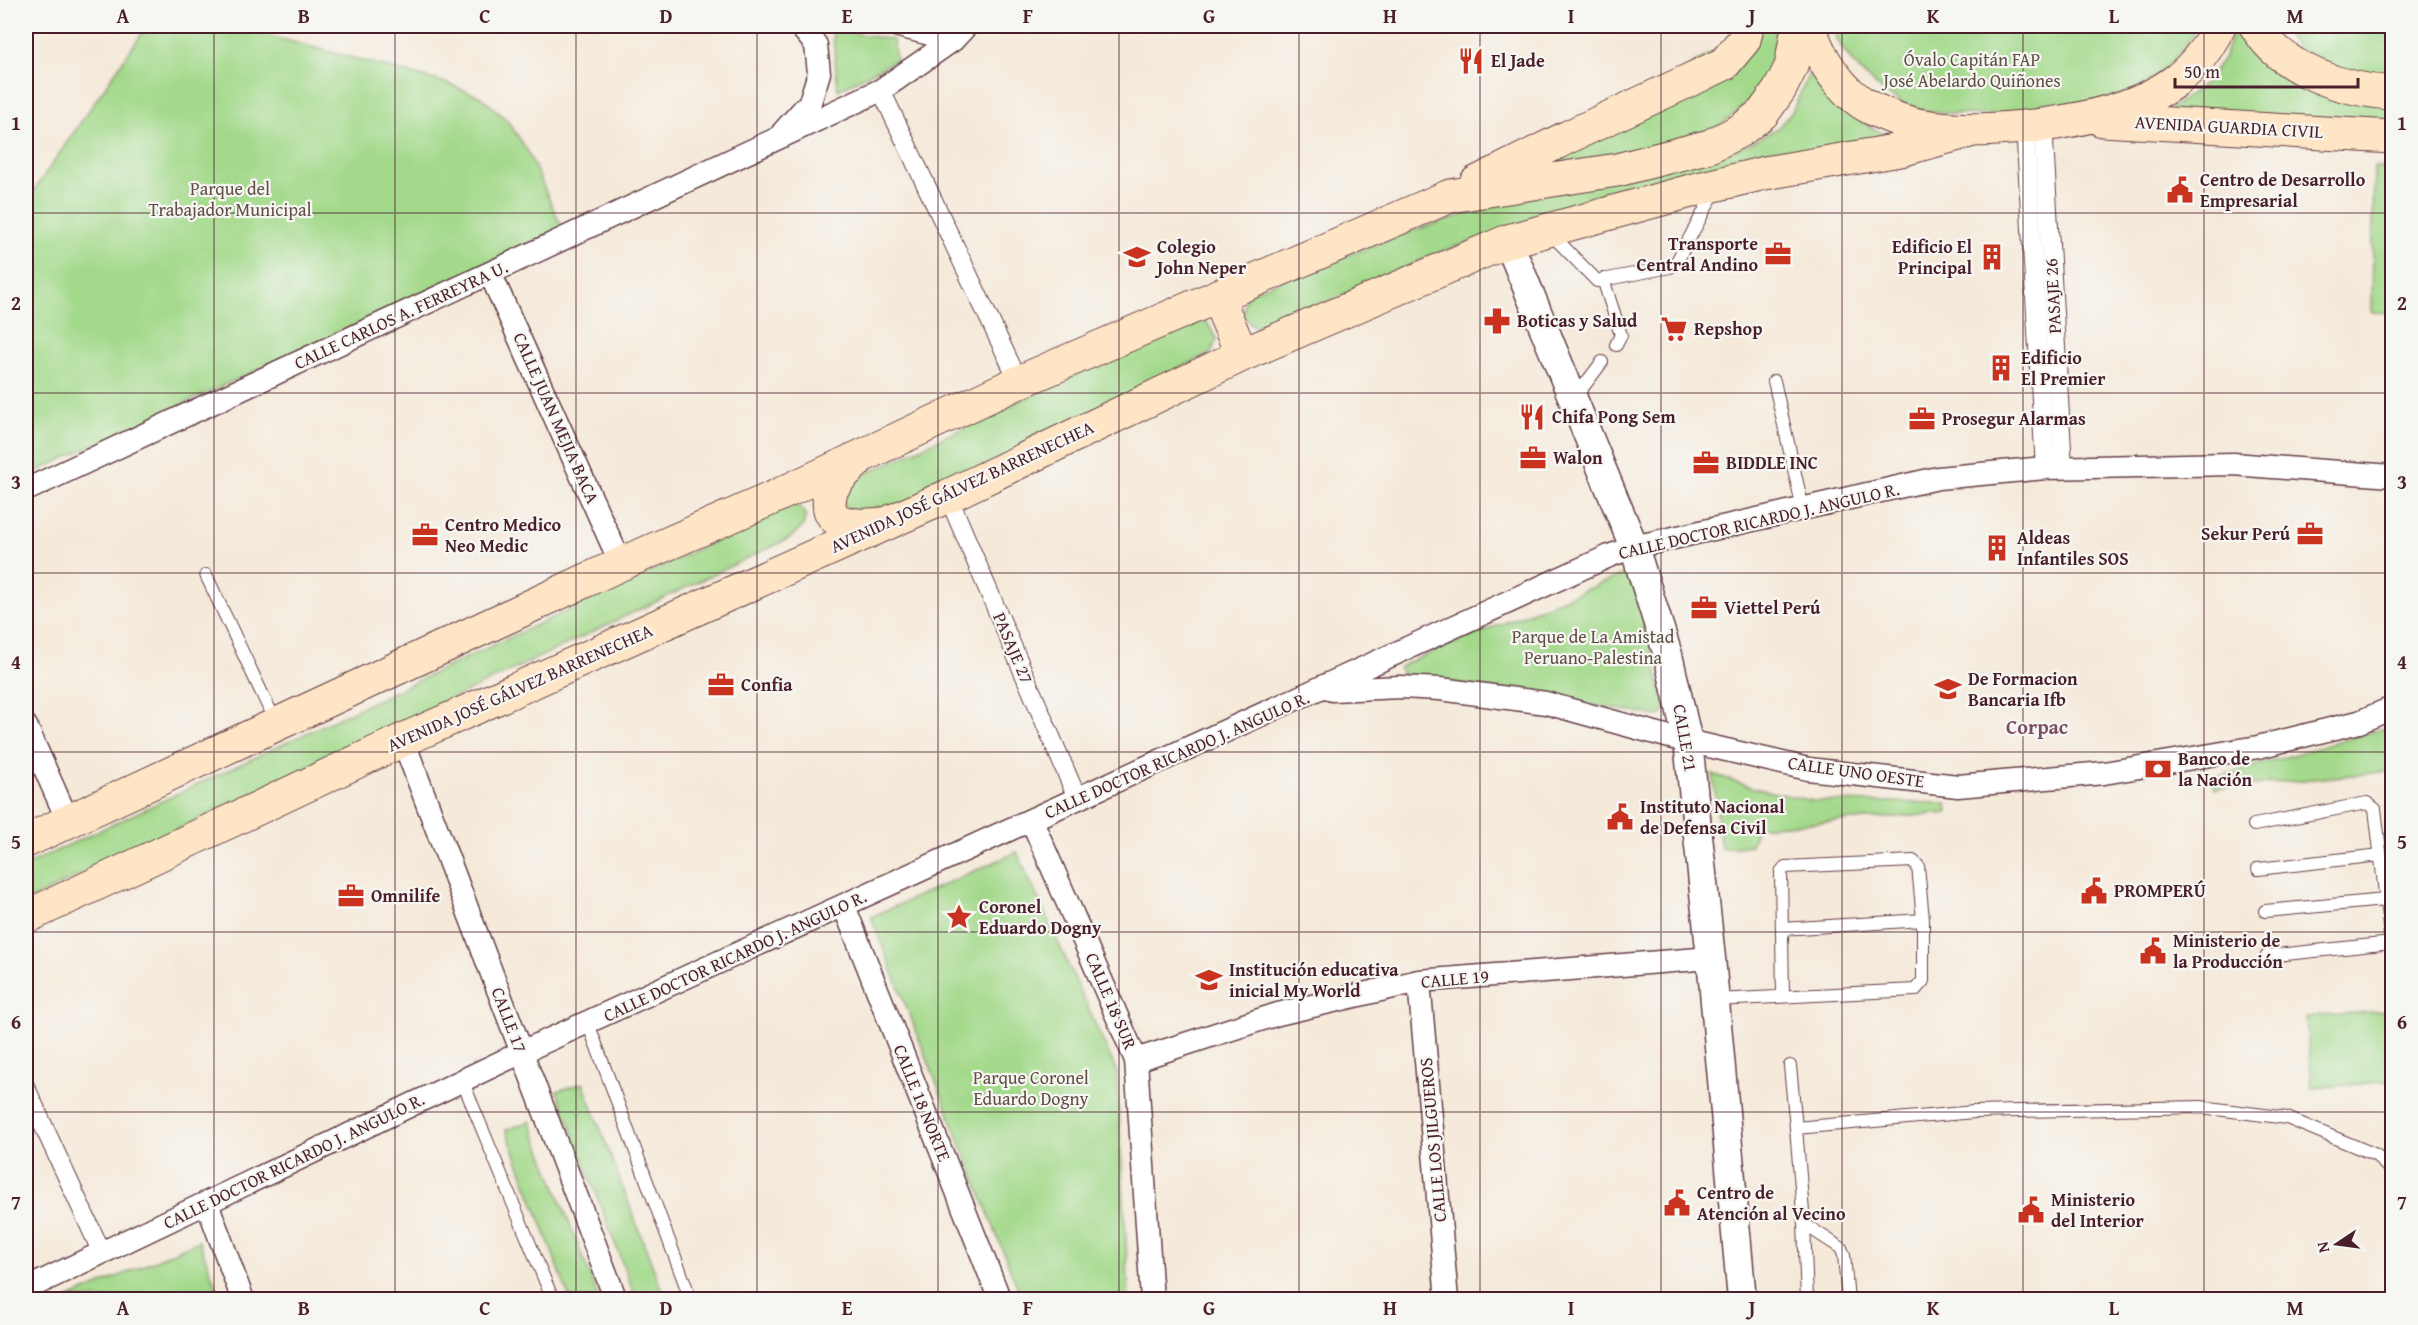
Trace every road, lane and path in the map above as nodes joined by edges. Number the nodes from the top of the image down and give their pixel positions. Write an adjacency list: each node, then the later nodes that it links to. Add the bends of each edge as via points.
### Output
1 (800, 26): 14 (street, CALLE CARLOS A. FERREYRA U., via 816,45 819,73 810,102)
2 (899, 26): 8 (street)
3 (1744, 26): 16 (main road, via 1744,40 1724,64)
4 (1798, 26): 16 (main road, via 1791,67 1769,105 1741,130 1710,146 1617,170)
5 (1809, 26): 12 (main road, via 1826,64 1868,107 1931,128)
6 (2219, 26): 11 (main road, via 2190,70 2173,83 2131,104)
7 (2256, 26): 10 (main road, via 2280,54 2316,75 2353,88)
8 (959, 33): 9 (street, CALLE CARLOS A. FERREYRA U.)
9 (881, 90): 14 (street, CALLE CARLOS A. FERREYRA U.); 25 (street)
10 (2392, 93)
11 (2044, 124): 12 (main road); 13 (main road, AVENIDA GUARDIA CIVIL, via 2103,120); 29 (street, PASAJE 26)
12 (1973, 130): 15 (main road, AVENIDA JOSÉ GÁLVEZ BARRENECHEA, via 1929,143)
13 (2392, 137)
14 (776, 139): 19 (street, CALLE CARLOS A. FERREYRA U.)
15 (1719, 184): 17 (main road, AVENIDA JOSÉ GÁLVEZ BARRENECHEA); 20 (lane, via 1674,266)
16 (1450, 196): 21 (main road)
17 (1547, 230): 18 (main road, AVENIDA JOSÉ GÁLVEZ BARRENECHEA); 20 (lane, via 1594,279)
18 (1508, 241): 23 (main road, AVENIDA JOSÉ GÁLVEZ BARRENECHEA); 27 (street, CALLE 21)
19 (490, 273): 31 (street, CALLE CARLOS A. FERREYRA U.); 37 (street, CALLE JUAN MEJIA BACA)
20 (1603, 279): 22 (lane, via 1621,335)
21 (1217, 296): 23 (main road); 25 (main road)
22 (1616, 345)
23 (1242, 355): 32 (main road, AVENIDA JOSÉ GÁLVEZ BARRENECHEA)
24 (1602, 362): 27 (lane)
25 (1019, 381): 28 (main road)
26 (1774, 381): 34 (lane)
27 (1573, 399): 36 (street, CALLE 21)
28 (863, 454): 33 (main road); 35 (main road, via 837,482 830,496 830,510 848,526)
29 (2054, 467): 30 (street, CALLE DOCTOR RICARDO J. ANGULO R., via 2233,464); 34 (street, CALLE DOCTOR RICARDO J. ANGULO R., via 1938,478)
30 (2392, 476)
31 (26, 490)
32 (948, 496): 35 (main road, AVENIDA JOSÉ GÁLVEZ BARRENECHEA); 46 (street, PASAJE 27)
33 (768, 500): 37 (main road); 38 (main road, via 798,501 812,515 812,536)
34 (1803, 509): 36 (street, CALLE DOCTOR RICARDO J. ANGULO R.)
35 (888, 523): 38 (main road, AVENIDA JOSÉ GÁLVEZ BARRENECHEA)
36 (1634, 547): 40 (street, CALLE DOCTOR RICARDO J. ANGULO R.); 45 (street, CALLE 21, via 1668,655)
37 (621, 564): 42 (main road)
38 (789, 568): 44 (main road, AVENIDA JOSÉ GÁLVEZ BARRENECHEA)
39 (206, 575): 42 (lane)
40 (1319, 691): 45 (street, CALLE UNO OESTE, via 1440,689 1534,702); 46 (street, CALLE DOCTOR RICARDO J. ANGULO R.)
41 (2392, 708): 45 (street, CALLE UNO OESTE, via 2359,722 2258,747 2104,773 1958,786 1808,769)
42 (276, 724): 47 (main road)
43 (26, 726): 47 (street)
44 (403, 740): 56 (main road, AVENIDA JOSÉ GÁLVEZ BARRENECHEA); 66 (street, CALLE 17)
45 (1688, 742): 61 (street, CALLE 21)
46 (1078, 800): 48 (street, CALLE DOCTOR RICARDO J. ANGULO R.)
47 (68, 821): 50 (main road)
48 (1032, 821): 54 (street, CALLE DOCTOR RICARDO J. ANGULO R.); 67 (street, CALLE 18 SUR)
49 (2254, 825): 51 (lane, via 2367,803 2375,809)
50 (26, 841)
51 (2380, 855): 52 (lane); 53 (lane)
52 (2258, 869)
53 (2385, 900): 55 (lane); 59 (lane)
54 (844, 906): 65 (street, CALLE DOCTOR RICARDO J. ANGULO R.); 81 (street, CALLE 18 NORTE)
55 (2265, 910)
56 (26, 917)
57 (1923, 920): 58 (lane); 58 (lane, via 1918,866 1913,861 1785,867 1781,872); 63 (lane, via 1923,981 1915,990)
58 (1782, 929): 63 (lane)
59 (2392, 943): 60 (lane)
60 (2267, 956)
61 (1711, 958): 62 (street, CALLE 19); 64 (street, CALLE 21)
62 (1419, 981): 67 (street, CALLE 19, via 1278,1014); 83 (street, CALLE LOS JILGUEROS)
63 (1783, 996): 64 (lane)
64 (1715, 999): 84 (street, CALLE 21)
65 (588, 1023): 66 (street, CALLE DOCTOR RICARDO J. ANGULO R.); 80 (lane)
66 (522, 1052): 69 (street, CALLE DOCTOR RICARDO J. ANGULO R.); 79 (street, CALLE 17)
67 (1137, 1060): 82 (street, CALLE 18 SUR)
68 (1790, 1066): 71 (lane)
69 (462, 1080): 73 (street, CALLE DOCTOR RICARDO J. ANGULO R.); 78 (lane)
70 (26, 1088): 75 (street)
71 (1796, 1128): 72 (lane, via 1974,1112 2201,1107 2287,1118 2376,1155); 74 (lane)
72 (2392, 1172)
73 (207, 1203): 75 (street, CALLE DOCTOR RICARDO J. ANGULO R.); 77 (street)
74 (1804, 1224): 85 (lane); 86 (lane, via 1841,1248)
75 (102, 1253): 76 (street, CALLE DOCTOR RICARDO J. ANGULO R.)
76 (26, 1289)
77 (243, 1299)
78 (553, 1299)
79 (616, 1299)
80 (691, 1299)
81 (1000, 1299)
82 (1152, 1299)
83 (1447, 1299)
84 (1742, 1299)
85 (1807, 1299)
86 (1848, 1299)

